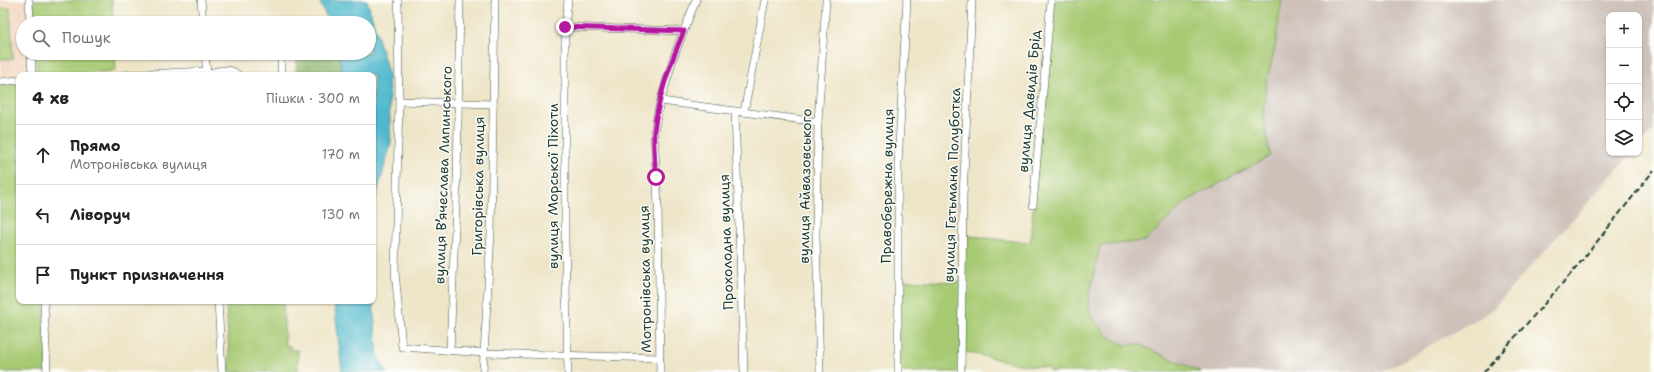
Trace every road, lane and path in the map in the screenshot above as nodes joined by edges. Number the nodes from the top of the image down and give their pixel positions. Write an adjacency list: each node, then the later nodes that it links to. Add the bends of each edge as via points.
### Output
1 (28, 0): 13 (street)
2 (201, 0): 14 (street)
3 (398, 0): 27 (street)
4 (460, 0): 29 (street, вулиця В’ячеслава Липинського)
5 (495, 0): 30 (street, Григорівська вулиця)
6 (568, 0): 15 (street, вулиця Морської Піхоти)
7 (696, 0): 16 (street, Мотронівська вулиця)
8 (765, 0): 32 (street)
9 (826, 0): 33 (street, вулиця Айвазовського)
10 (907, 0): 48 (street, Правобережна вулиця, via 898,164)
11 (972, 0): 49 (street, вулиця Гетьмана Полуботка, via 963,197)
12 (1051, 0): 34 (street, вулиця Давидів Брід)
13 (29, 16)
14 (202, 16)
15 (565, 27): 16 (street); 39 (street, вулиця Морської Піхоти)
16 (684, 31): 28 (street, Мотронівська вулиця)
17 (31, 60): 20 (street)
18 (206, 60): 21 (street)
19 (281, 60): 24 (street)
20 (32, 72)
21 (207, 72)
22 (215, 72): 23 (street)
23 (236, 72)
24 (281, 72)
25 (16, 80): 26 (street)
26 (0, 82)
27 (399, 101): 29 (street); 37 (street, via 396,271 402,347)
28 (661, 101): 31 (street); 40 (street, Мотронівська вулиця, via 654,141 658,205)
29 (458, 103): 30 (street); 37 (street, вулиця В’ячеслава Липинського)
30 (493, 104): 38 (street, Григорівська вулиця, via 491,233)
31 (735, 112): 32 (street); 46 (street, Прохолодна вулиця)
32 (744, 112): 33 (street)
33 (818, 122): 47 (street, вулиця Айвазовського, via 816,236)
34 (1033, 205)
35 (44, 304): 41 (street)
36 (218, 304): 42 (street)
37 (450, 350): 38 (street)
38 (485, 353): 39 (street); 43 (street, Григорівська вулиця)
39 (567, 356): 40 (street); 44 (street, вулиця Морської Піхоти)
40 (659, 358): 45 (street, Мотронівська вулиця)
41 (47, 372)
42 (222, 372)
43 (483, 372)
44 (568, 372)
45 (660, 372)
46 (744, 372)
47 (820, 372)
48 (898, 372)
49 (961, 372)

